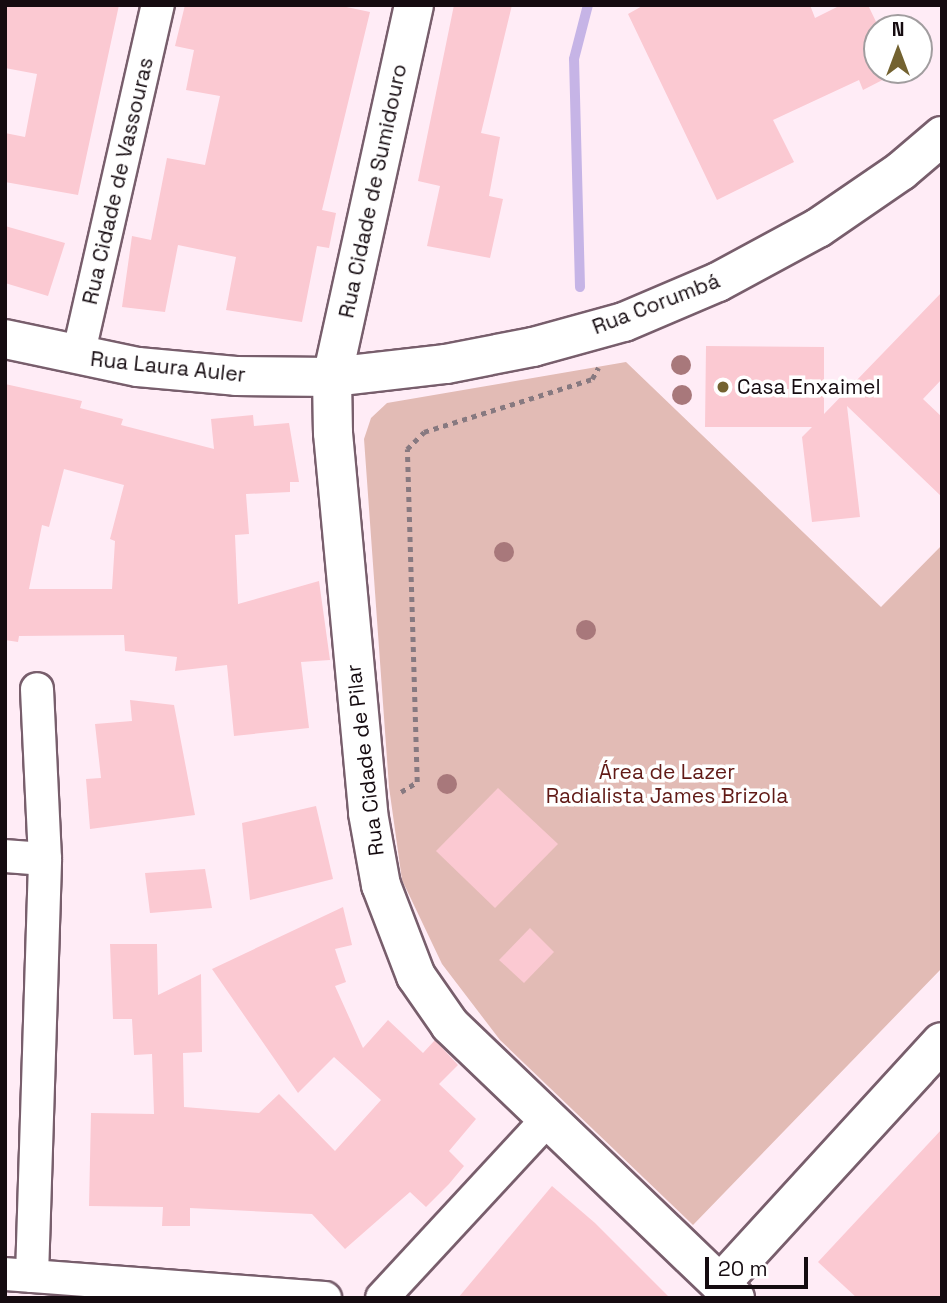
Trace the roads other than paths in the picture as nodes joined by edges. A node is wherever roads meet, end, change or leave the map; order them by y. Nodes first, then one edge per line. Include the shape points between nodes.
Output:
1 (158, 5) edge
2 (414, 5) edge
3 (942, 136) edge
4 (5, 340) edge
5 (78, 356) junction
6 (332, 377) junction
7 (37, 689) dead end
8 (5, 856) edge
9 (44, 859) junction
10 (942, 1042) edge
11 (546, 1122) junction
12 (19, 1275) edge
13 (721, 1293) edge
14 (325, 1298) edge
15 (382, 1298) edge

1 - 5 street, Rua Cidade de Vassouras
2 - 6 street, Rua Cidade de Sumidouro
3 - 6 street, Rua Corumbá via 901,171 818,228 718,282 624,322 446,364
4 - 5 street, Rua Laura Auler
5 - 6 street, Rua Laura Auler via 236,376
6 - 11 street, Rua Cidade de Pilar via 333,433 368,813 381,885 416,976 450,1025
7 - 9 street
8 - 9 street
9 - 12 street
10 - 13 street
11 - 13 street, Rua Cidade de Pilar
11 - 15 street
12 - 14 street

